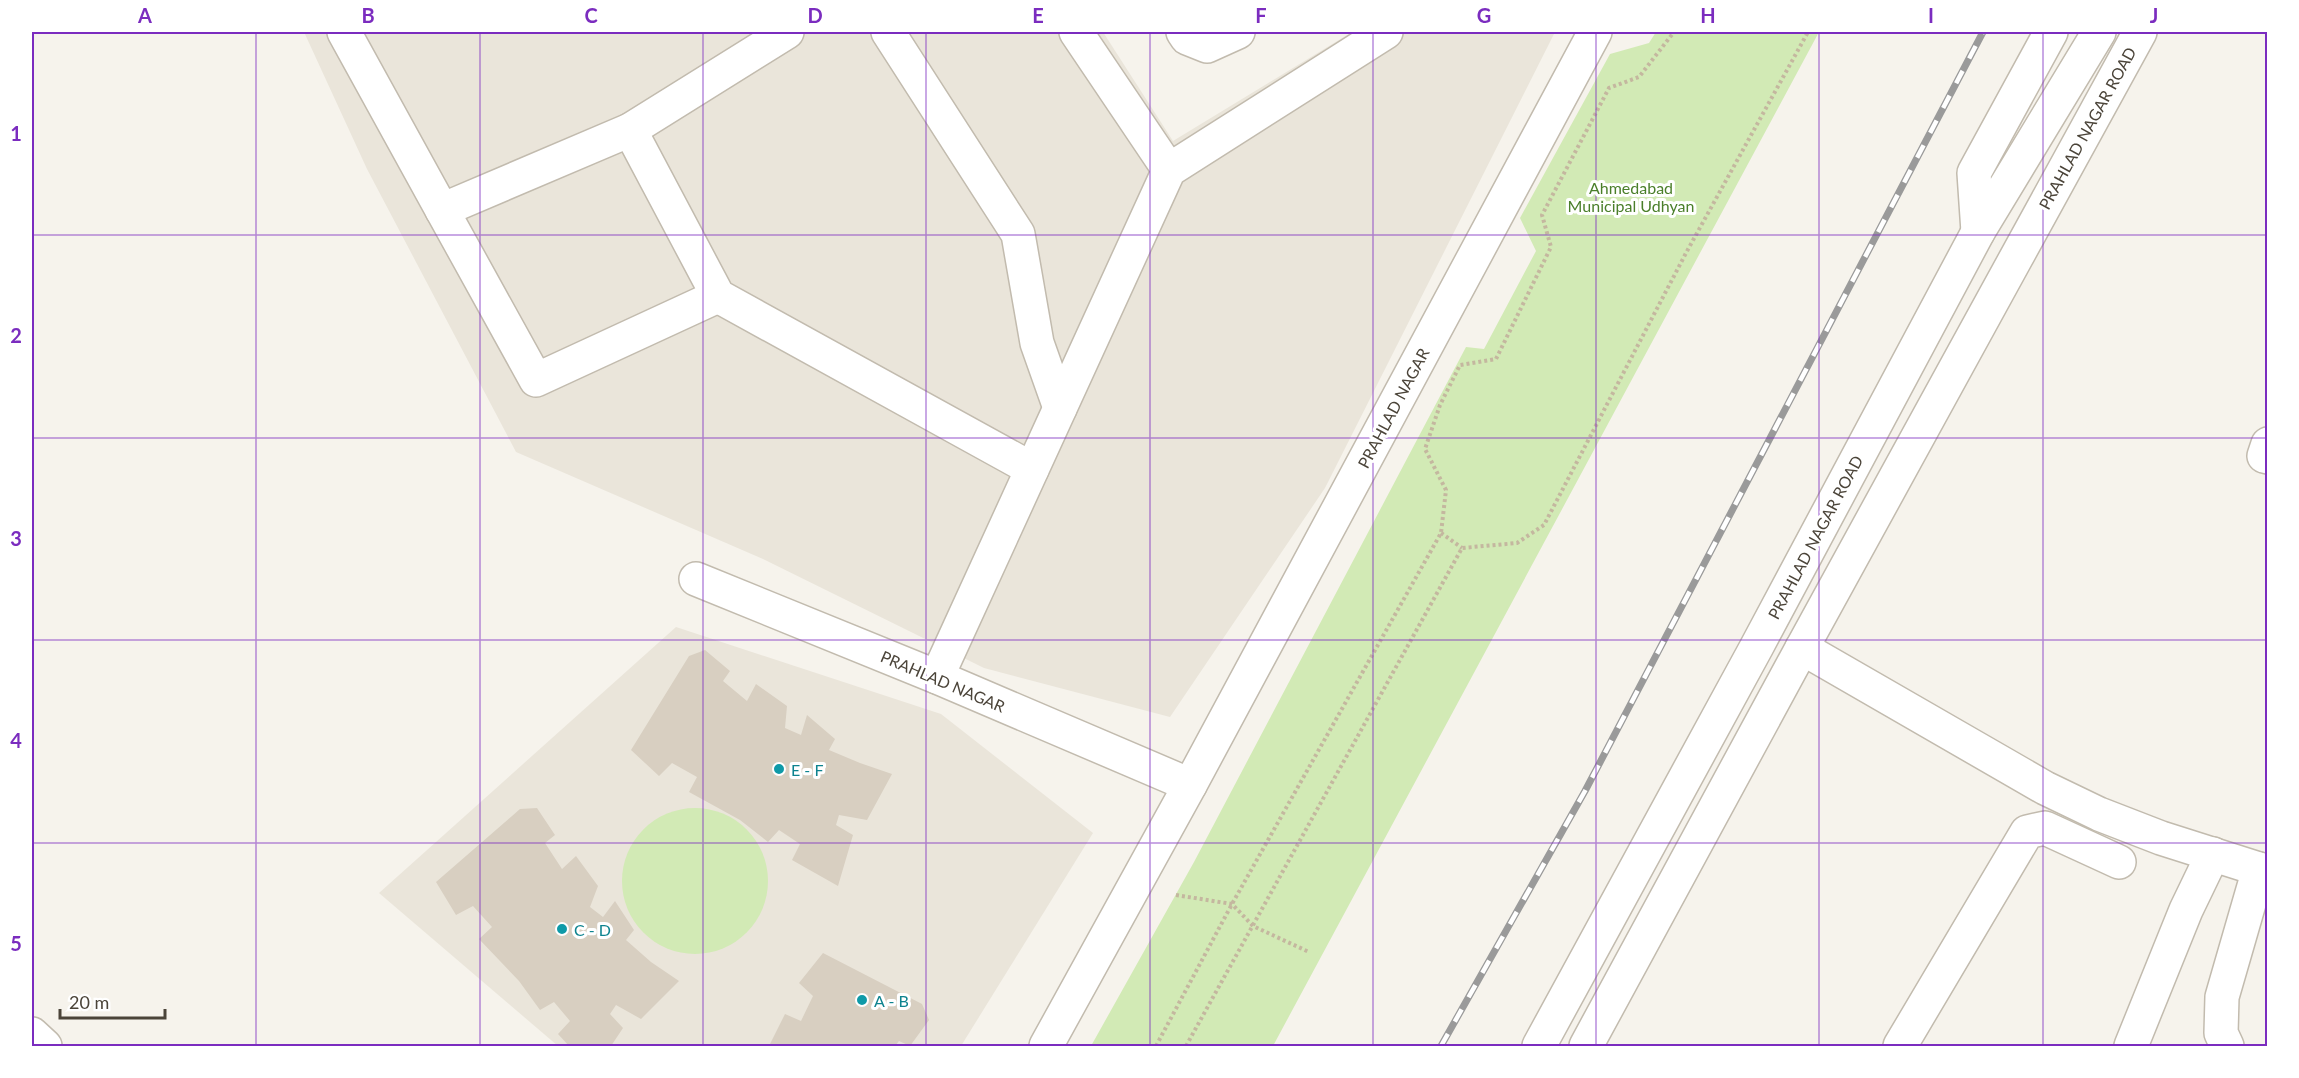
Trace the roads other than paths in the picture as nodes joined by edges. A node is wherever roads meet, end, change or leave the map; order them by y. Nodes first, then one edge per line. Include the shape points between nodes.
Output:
1 (344, 32) edge
2 (787, 32) edge
3 (888, 32) edge
4 (1076, 32) edge
5 (1183, 32) edge
6 (1238, 32) edge
7 (1386, 32) edge
8 (1595, 32) edge
9 (2051, 32) edge
10 (2099, 32) edge
11 (2140, 32) edge
12 (630, 130) junction
13 (1169, 170) junction
14 (442, 210) junction
15 (1978, 232) junction
16 (718, 296) junction
17 (1060, 408) junction
18 (2268, 444) edge
19 (2268, 457) edge
20 (1032, 469) junction
21 (696, 579) dead end
22 (1802, 648) junction
23 (936, 677) junction
24 (1190, 785) junction
25 (2213, 855) junction
26 (2119, 862) dead end
27 (2263, 870) edge
28 (32, 1034) edge
29 (45, 1047) edge
30 (1046, 1047) edge
31 (1539, 1047) edge
32 (1586, 1047) edge
33 (1900, 1047) edge
34 (2131, 1047) edge
35 (2227, 1047) edge

1 - 14 street
2 - 12 street
3 - 17 street via 1018,234 1037,343
4 - 13 street
5 - 6 street via 1187,38 1208,46
7 - 13 street
8 - 24 street, PRAHLAD NAGAR
9 - 15 street via 1974,173
10 - 15 street, PRAHLAD NAGAR ROAD
11 - 22 street, PRAHLAD NAGAR ROAD
12 - 14 street
12 - 16 street
13 - 17 street
14 - 16 street via 536,380
15 - 31 street, PRAHLAD NAGAR ROAD
16 - 20 street
17 - 20 street
18 - 19 street via 2264,456
20 - 23 street
21 - 23 street, PRAHLAD NAGAR
22 - 25 street via 2045,788 2099,814
22 - 32 street, PRAHLAD NAGAR ROAD
23 - 24 street, PRAHLAD NAGAR
24 - 30 street, PRAHLAD NAGAR
25 - 27 street
25 - 34 street via 2186,910
26 - 33 street via 2045,828 2027,832
27 - 35 street via 2222,997 2221,1033
28 - 29 street

